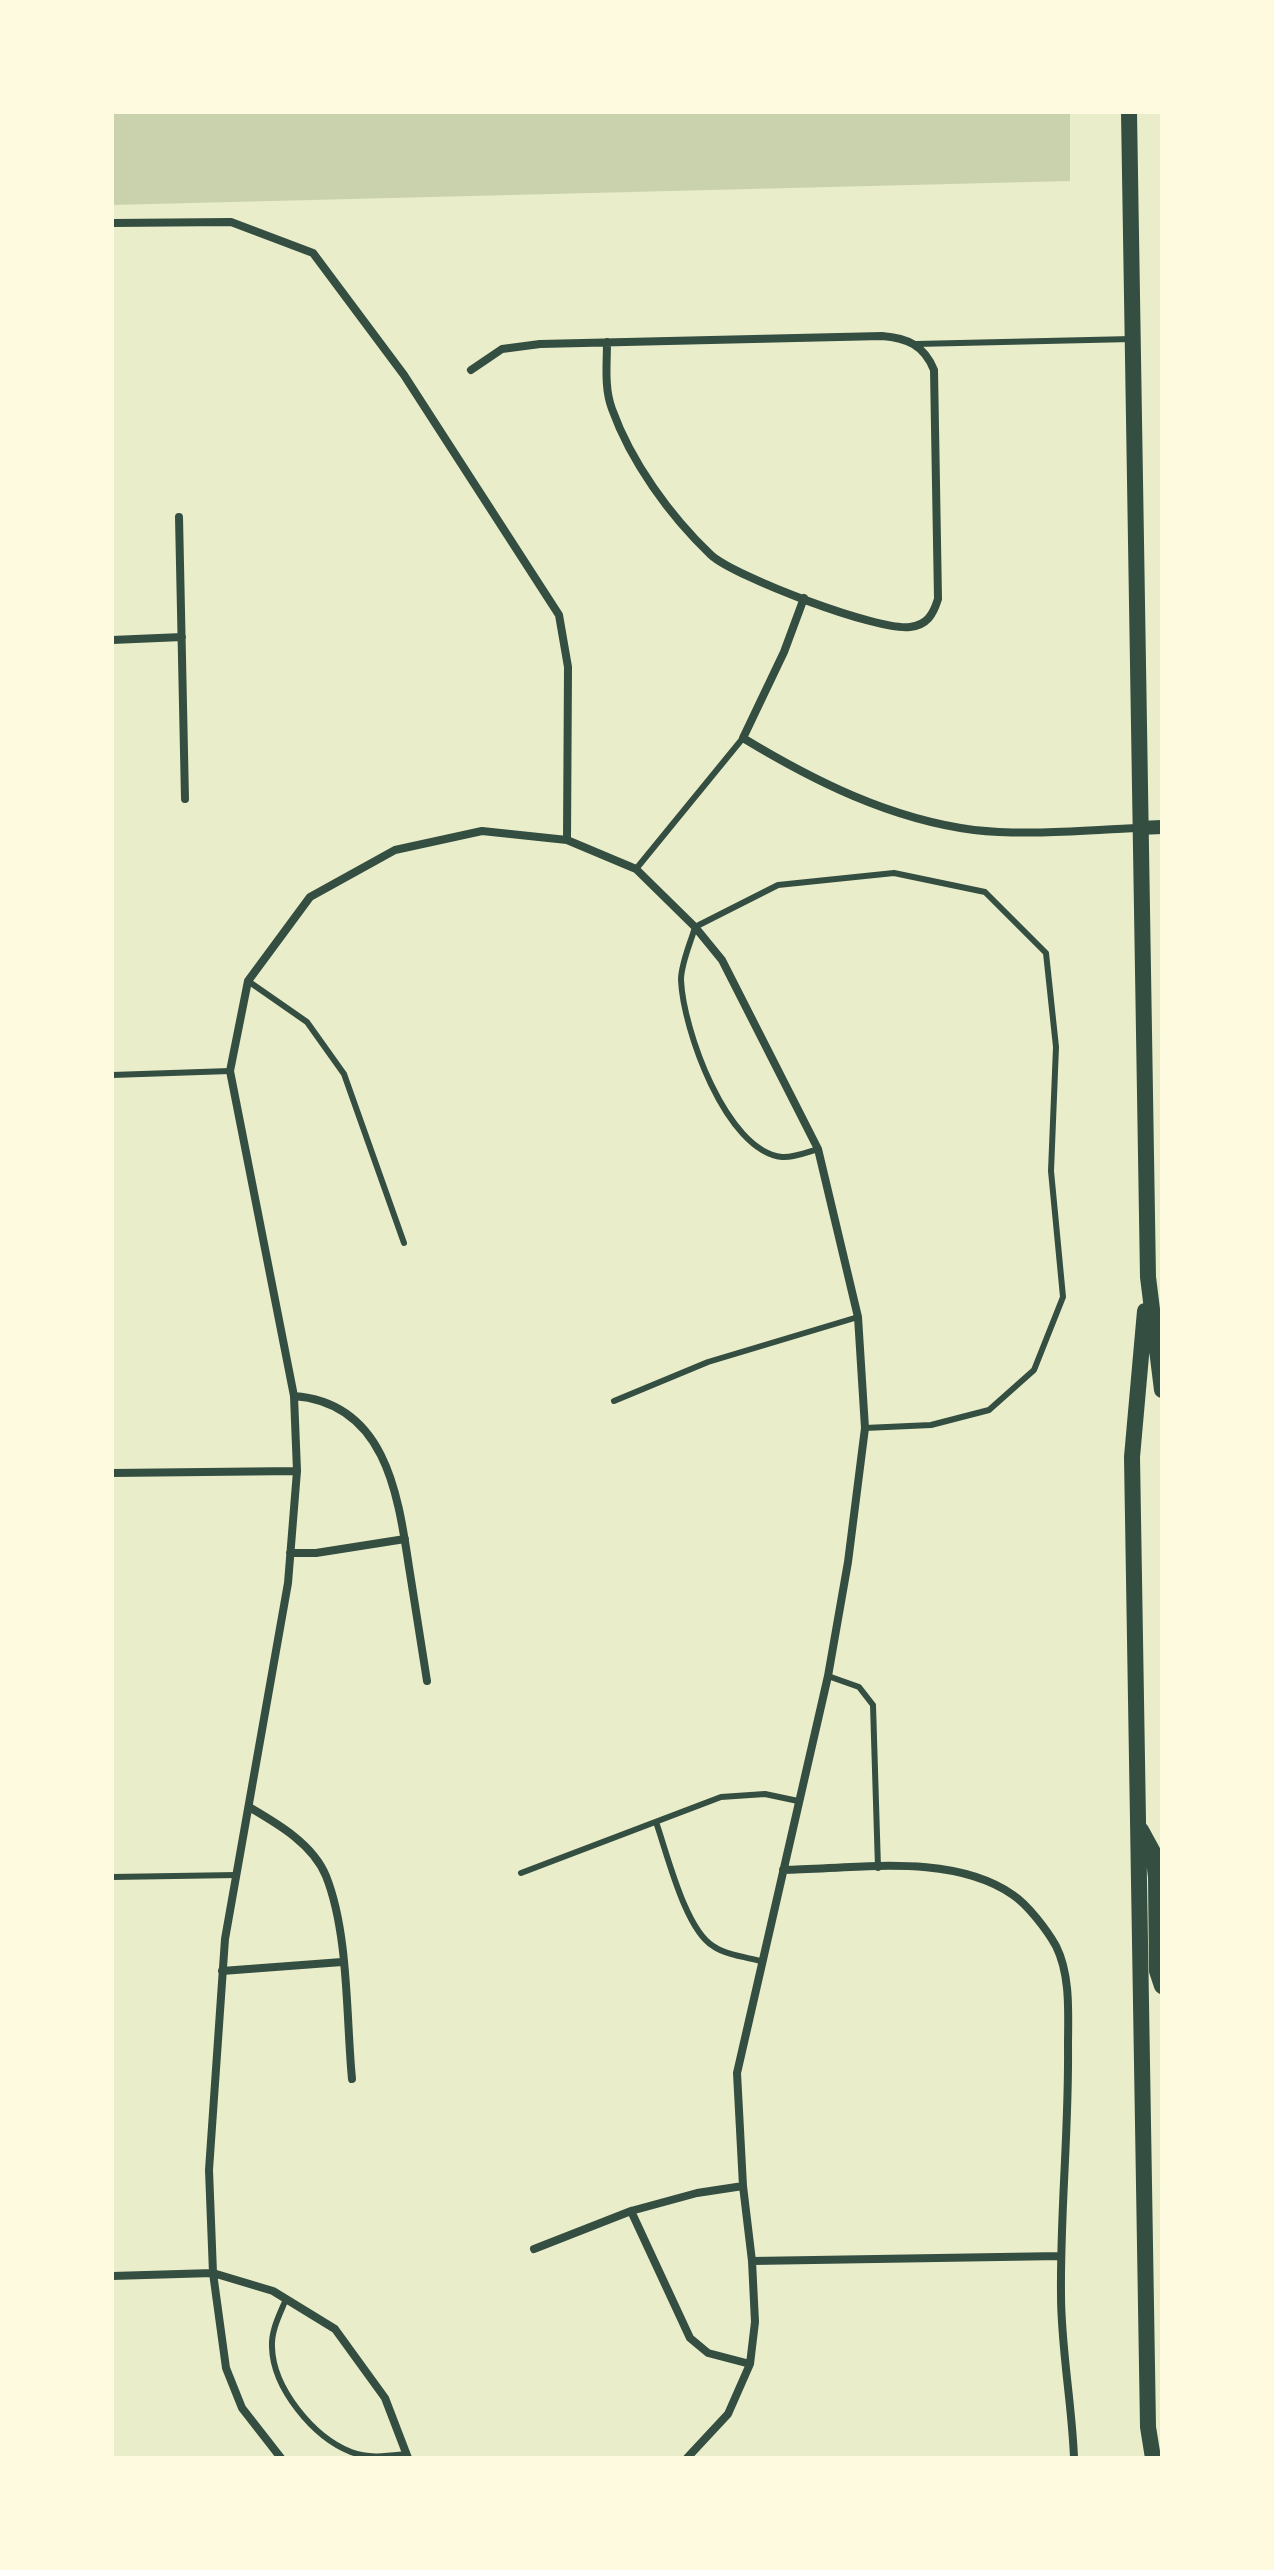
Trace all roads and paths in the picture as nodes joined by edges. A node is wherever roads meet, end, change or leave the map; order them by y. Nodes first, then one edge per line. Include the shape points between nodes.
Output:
1 (1129, 112) edge
2 (112, 223) edge
3 (1132, 339) junction
4 (607, 342) junction
5 (916, 344) junction
6 (471, 370) dead end
7 (179, 517) dead end
8 (804, 598) junction
9 (182, 637) junction
10 (112, 640) edge
11 (743, 738) junction
12 (185, 799) dead end
13 (1162, 827) edge
14 (1139, 828) junction
15 (567, 840) junction
16 (636, 869) junction
17 (695, 927) junction
18 (248, 981) junction
19 (230, 1071) junction
20 (112, 1075) edge
21 (818, 1149) junction
22 (404, 1243) dead end
23 (1148, 1277) junction
24 (858, 1317) junction
25 (1162, 1390) edge
26 (294, 1396) junction
27 (614, 1401) dead end
28 (865, 1428) junction
29 (297, 1471) junction
30 (112, 1473) edge
31 (405, 1539) junction
32 (290, 1553) junction
33 (828, 1676) junction
34 (427, 1681) dead end
35 (798, 1801) junction
36 (249, 1807) junction
37 (656, 1822) junction
38 (1139, 1825) junction
39 (878, 1868) junction
40 (783, 1870) junction
41 (521, 1873) dead end
42 (237, 1875) junction
43 (112, 1877) edge
44 (761, 1961) junction
45 (342, 1962) junction
46 (222, 1971) junction
47 (1162, 1986) edge
48 (352, 2079) dead end
49 (743, 2186) junction
50 (631, 2211) junction
51 (534, 2249) dead end
52 (1061, 2256) junction
53 (752, 2261) junction
54 (213, 2273) junction
55 (112, 2276) edge
56 (286, 2299) junction
57 (750, 2364) junction
58 (407, 2456) edge
59 (281, 2458) edge
60 (687, 2458) edge
61 (1074, 2458) edge
62 (1153, 2458) edge

1 - 3 main road
2 - 15 street via 231,222 313,253 404,375 559,615 568,667
3 - 5 lane
3 - 14 main road
4 - 5 street via 882,336
4 - 6 street via 502,349
4 - 8 street via 612,408 649,480 681,523 713,557 744,577
5 - 8 street via 934,370 934,614 923,624 894,628
7 - 9 street
8 - 11 street
9 - 10 street
9 - 12 street
11 - 14 street via 805,775 890,811 974,830
11 - 16 lane
13 - 14 street
14 - 23 main road
15 - 16 street
15 - 18 street via 482,831 395,850 310,897
16 - 17 street
17 - 21 street via 722,960
17 - 21 lane via 681,978 705,1069 729,1116 750,1144 782,1157
17 - 28 lane via 778,885 894,873 985,892 1046,953 1056,1047 1051,1171 1063,1297 1034,1370 989,1410 931,1425
18 - 19 street
18 - 22 lane via 307,1022 344,1074
19 - 20 lane
19 - 26 street
21 - 24 street
23 - 25 main road
23 - 38 main road via 1132,1457
24 - 27 lane via 708,1362
24 - 28 street
26 - 29 street
26 - 31 street via 329,1405 367,1432 381,1450 396,1485
28 - 33 street
29 - 30 street
29 - 32 street
31 - 32 street
31 - 34 street
32 - 36 street
33 - 35 street
33 - 39 lane via 859,1687 873,1705
35 - 37 lane via 738,1794
35 - 40 street
36 - 42 street
36 - 45 street via 290,1830 325,1875
37 - 41 lane
37 - 44 lane via 703,1938 722,1951
38 - 47 main road via 1153,1852
38 - 62 main road
39 - 40 street
39 - 52 street via 967,1872 1014,1895 1056,1946 1067,1985 1068,2027 1069,2134
40 - 44 street
42 - 43 lane
42 - 46 street
44 - 49 street via 737,2073
45 - 46 street
45 - 48 street
46 - 54 street via 209,2170
49 - 50 street
49 - 53 street
50 - 51 street
50 - 57 street via 690,2338 708,2353
52 - 53 street
52 - 61 street
53 - 57 street via 755,2322
54 - 55 street
54 - 56 street
54 - 59 street via 226,2368 242,2408
56 - 58 street via 335,2329 385,2398
56 - 58 lane via 272,2348 287,2392 309,2422 352,2452
57 - 60 street via 728,2414

